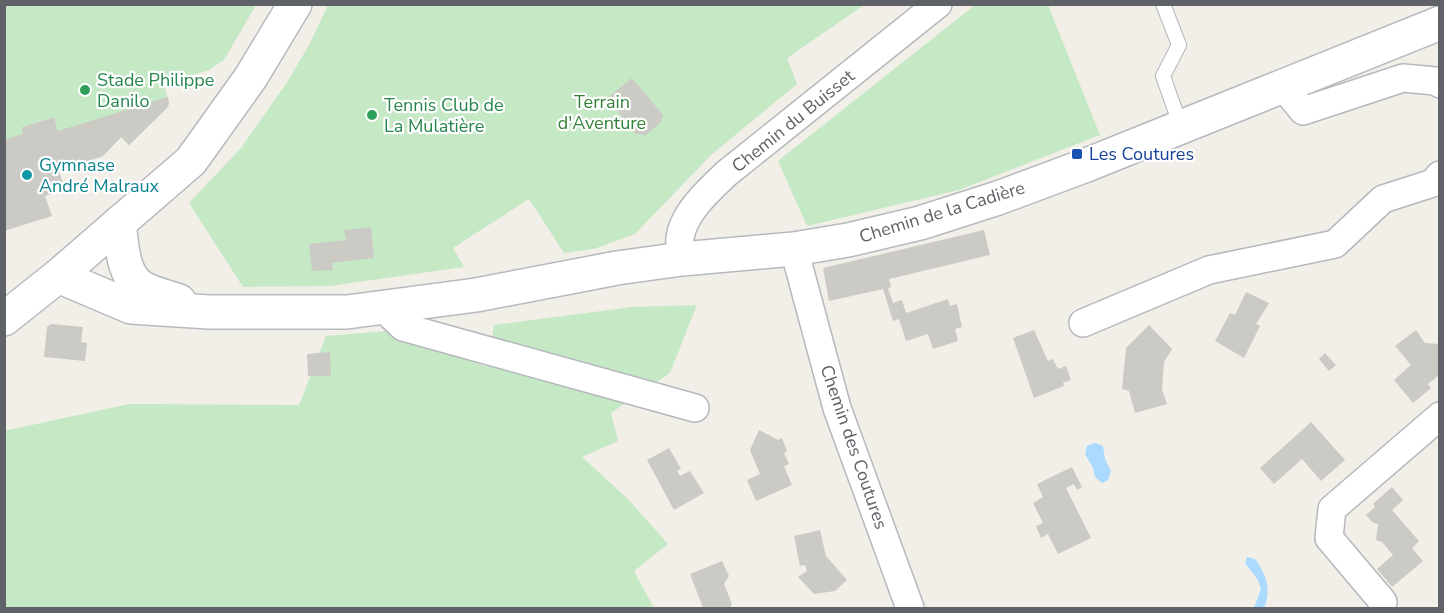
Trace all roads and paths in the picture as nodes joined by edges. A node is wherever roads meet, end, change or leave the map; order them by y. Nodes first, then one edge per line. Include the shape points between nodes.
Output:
1 (295, 4) edge
2 (938, 4) edge
3 (1163, 4) edge
4 (1440, 22) edge
5 (1440, 84) edge
6 (1283, 86) junction
7 (1181, 127) junction
8 (1438, 184) edge
9 (119, 223) junction
10 (794, 249) junction
11 (682, 259) junction
12 (58, 276) junction
13 (383, 308) junction
14 (209, 312) junction
15 (5, 317) edge
16 (1083, 323) dead end
17 (695, 408) dead end
18 (1440, 416) edge
19 (1383, 602) dead end
20 (910, 609) edge

1 - 9 street via 251,77 191,161
2 - 11 street, Chemin du Buisset via 701,197 680,239
3 - 7 lane via 1179,45 1163,76
4 - 6 street, Chemin de la Cadière
5 - 6 street via 1403,78 1303,111
6 - 7 street, Chemin de la Cadière
7 - 10 street, Chemin de la Cadière via 956,212 848,240
8 - 16 street via 1383,199 1335,244 1209,270
9 - 12 street
9 - 14 street, Chemin de la Cadière via 125,261 141,288
10 - 11 street, Chemin de la Cadière
10 - 20 street, Chemin des Coutures via 837,408
11 - 13 street, Chemin de la Cadière
12 - 14 street, Chemin de la Cadière via 131,307
12 - 15 street
13 - 14 street, Chemin de la Cadière via 346,312
13 - 17 street via 403,327
18 - 19 street via 1332,509 1329,538

